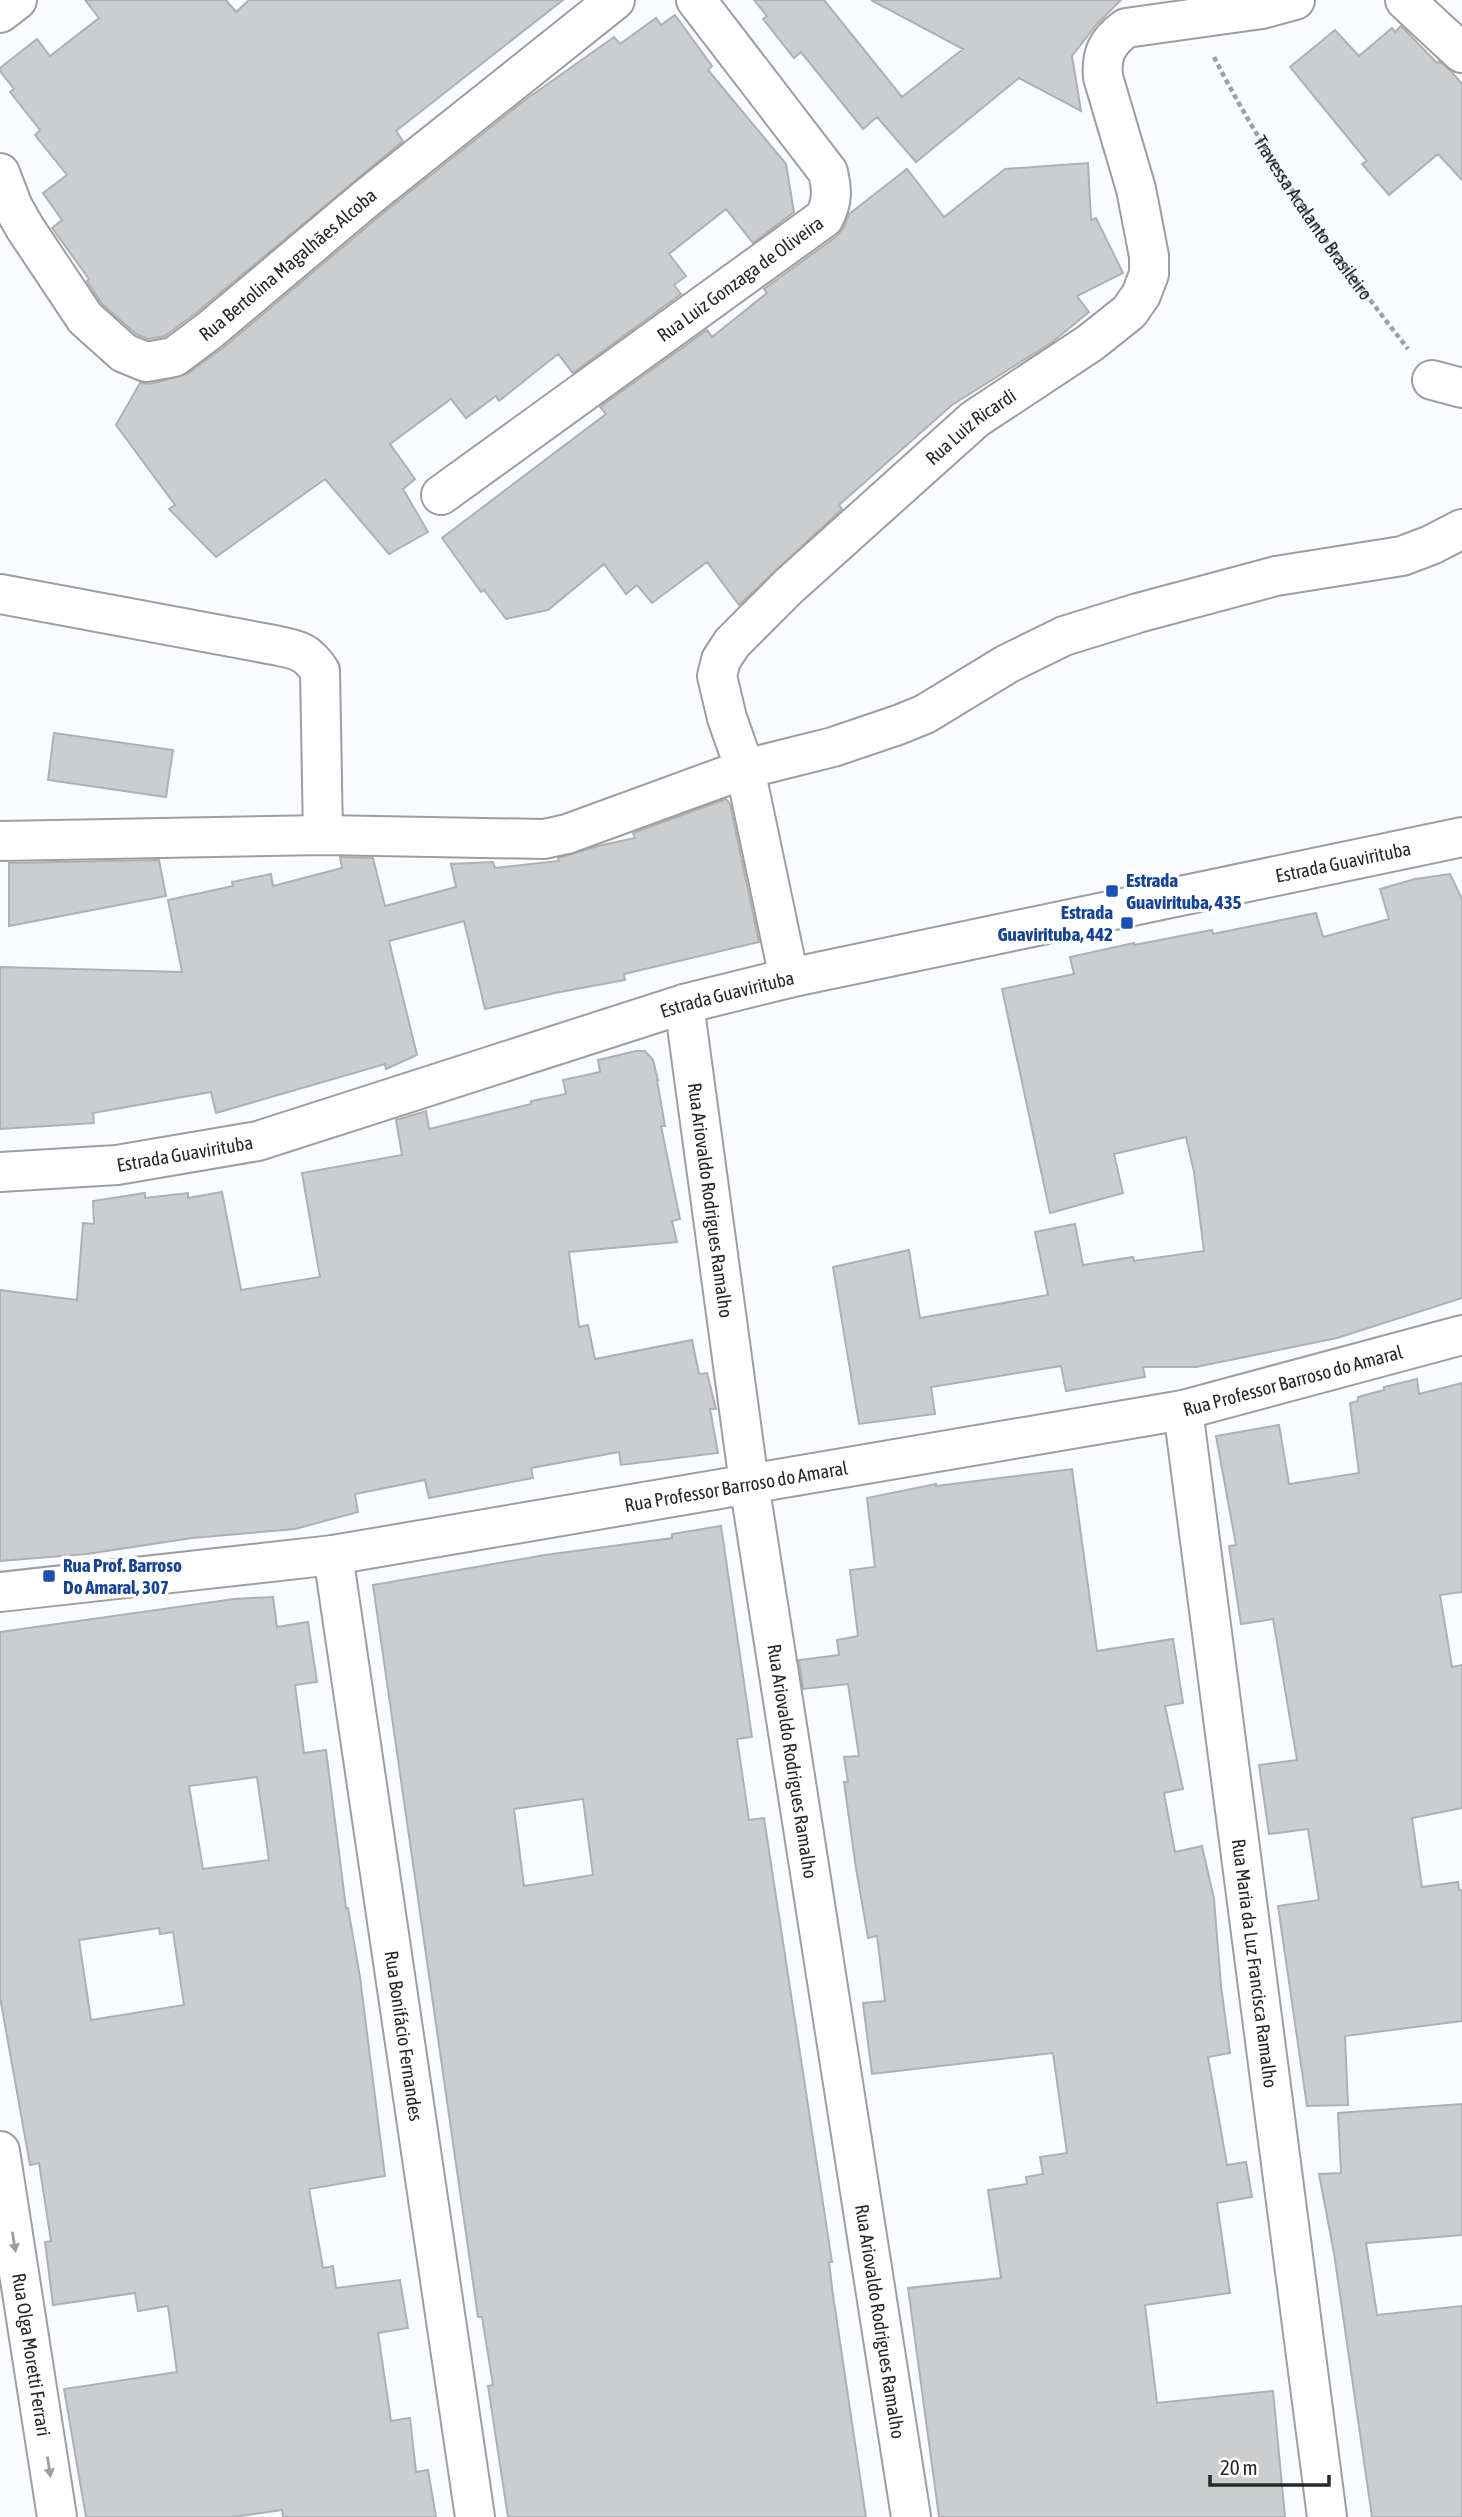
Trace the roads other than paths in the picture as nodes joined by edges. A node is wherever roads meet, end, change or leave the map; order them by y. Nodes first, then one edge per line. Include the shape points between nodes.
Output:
1 (17, 0) edge
2 (615, 0) edge
3 (696, 0) edge
4 (1294, 0) edge
5 (1405, 0) edge
6 (0, 13) edge
7 (1462, 53) edge
8 (0, 173) edge
9 (442, 495) dead end
10 (1462, 529) edge
11 (0, 594) edge
12 (745, 769) junction
13 (323, 835) junction
14 (1462, 837) edge
15 (0, 841) edge
16 (789, 978) junction
17 (684, 1004) junction
18 (0, 1172) edge
19 (1462, 1335) edge
20 (1183, 1410) junction
21 (749, 1483) junction
22 (333, 1555) junction
23 (0, 1592) edge
24 (0, 2151) edge
25 (57, 2517) edge
26 (475, 2517) edge
27 (911, 2517) edge
28 (1327, 2517) edge

1 - 6 street
2 - 8 street, Rua Bertolina Magalhães Alcoba via 174,356 146,362 124,353 85,318 25,228
3 - 9 street, Rua Luiz Gonzaga de Oliveira via 828,172 833,192 824,218
4 - 12 street, Rua Luiz Ricardi via 1262,9 1126,28 1105,47 1102,77 1136,190 1149,256 1149,274 1141,295 1129,312 1090,343 975,419 732,643 717,676
5 - 7 street
10 - 12 street via 1402,556 1276,576 1064,636 925,714 834,747
11 - 13 street via 274,645 311,657 320,671
12 - 13 street via 544,839
12 - 16 street, Rua Luiz Ricardi
13 - 15 street
14 - 16 street, Estrada Guavirituba
16 - 17 street, Estrada Guavirituba
17 - 18 street, Estrada Guavirituba via 258,1141 117,1165
17 - 21 street, Rua Ariovaldo Rodrigues Ramalho
19 - 20 street, Rua Professor Barroso do Amaral
20 - 21 street, Rua Professor Barroso do Amaral
20 - 28 street, Rua Maria da Luz Francisca Ramalho
21 - 22 street, Rua Professor Barroso do Amaral
21 - 27 street, Rua Ariovaldo Rodrigues Ramalho
22 - 23 street, Rua Professor Barroso do Amaral
22 - 26 street, Rua Bonifácio Fernandes
24 -> 25 street, Rua Olga Moretti Ferrari

